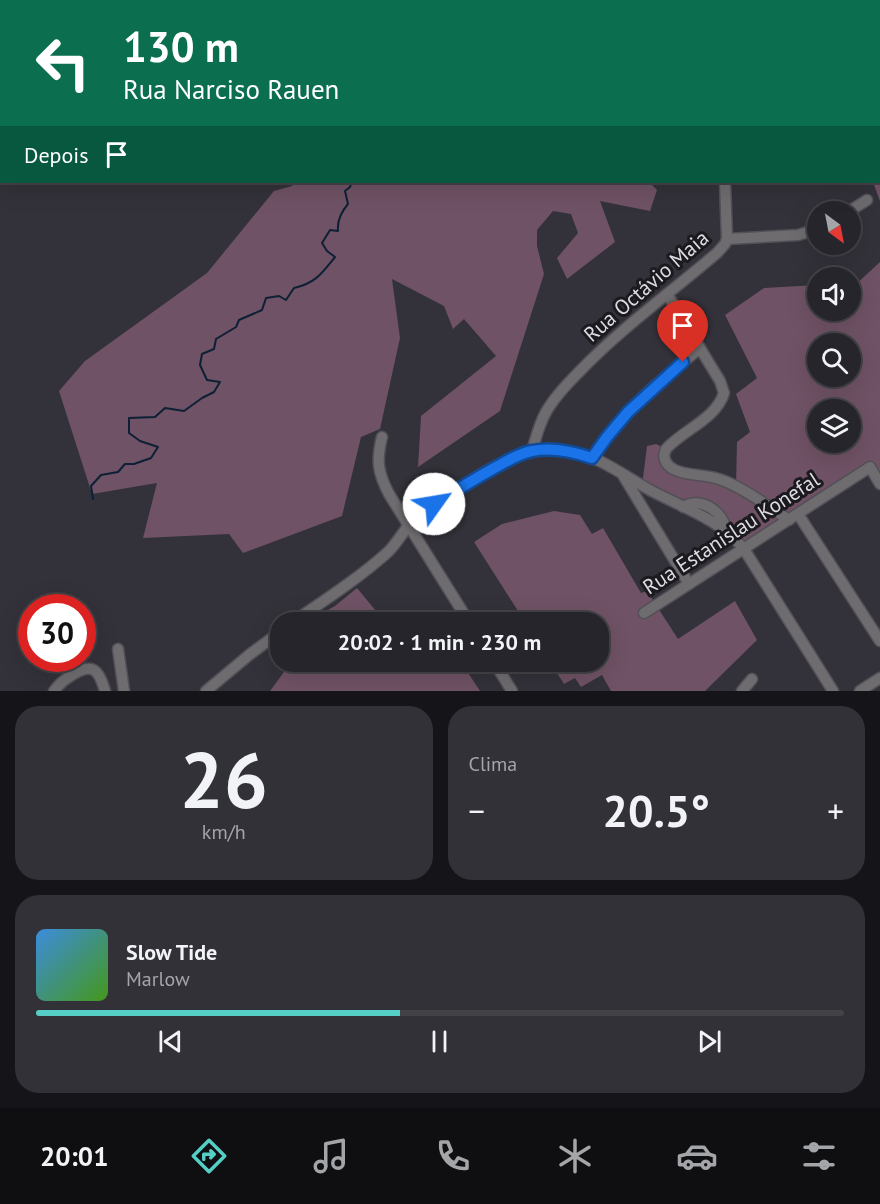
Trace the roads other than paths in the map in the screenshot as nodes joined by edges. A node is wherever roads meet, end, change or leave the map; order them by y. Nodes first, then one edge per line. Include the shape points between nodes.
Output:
1 (725, 183) edge
2 (867, 200) dead end
3 (861, 204) edge
4 (807, 232) edge
5 (727, 239) junction
6 (667, 294) junction
7 (700, 348) junction
8 (382, 437) dead end
9 (531, 451) junction
10 (592, 458) junction
11 (622, 474) junction
12 (880, 483) edge
13 (660, 495) junction
14 (644, 510) junction
15 (794, 517) junction
16 (409, 526) junction
17 (744, 549) junction
18 (689, 584) junction
19 (307, 612) edge
20 (463, 612) edge
21 (644, 613) dead end
22 (270, 639) edge
23 (880, 641) edge
24 (118, 649) dead end
25 (500, 672) edge
26 (880, 678) edge
27 (752, 679) dead end
28 (54, 691) edge
29 (105, 691) edge
30 (124, 691) edge
31 (206, 691) edge
32 (512, 691) edge
33 (742, 691) edge
34 (833, 691) edge
35 (860, 691) edge

1 - 5 street
2 - 3 street
4 - 5 street
5 - 6 street, Rua Octávio Maia via 717,253
6 - 7 street
6 - 9 street, Rua Octávio Maia via 562,390 545,413
7 - 10 street via 628,412
7 - 15 street via 724,393 712,411 666,449 664,459 676,470 725,481
8 - 16 street via 380,475
9 - 10 street via 556,450
9 - 16 street via 449,494 419,514
10 - 11 street
11 - 13 street
11 - 14 street
12 - 15 street, Rua Estanislau Konefal via 870,467
13 - 14 street
13 - 17 street via 714,522
14 - 18 street
15 - 17 street, Rua Estanislau Konefal
15 - 23 street
16 - 19 street via 388,552
16 - 20 street
17 - 18 street, Rua Estanislau Konefal
17 - 34 street
18 - 21 street, Rua Estanislau Konefal
22 - 31 street
24 - 30 street
25 - 32 street
26 - 35 street
27 - 33 street
28 - 29 street via 68,677 88,667 98,674

